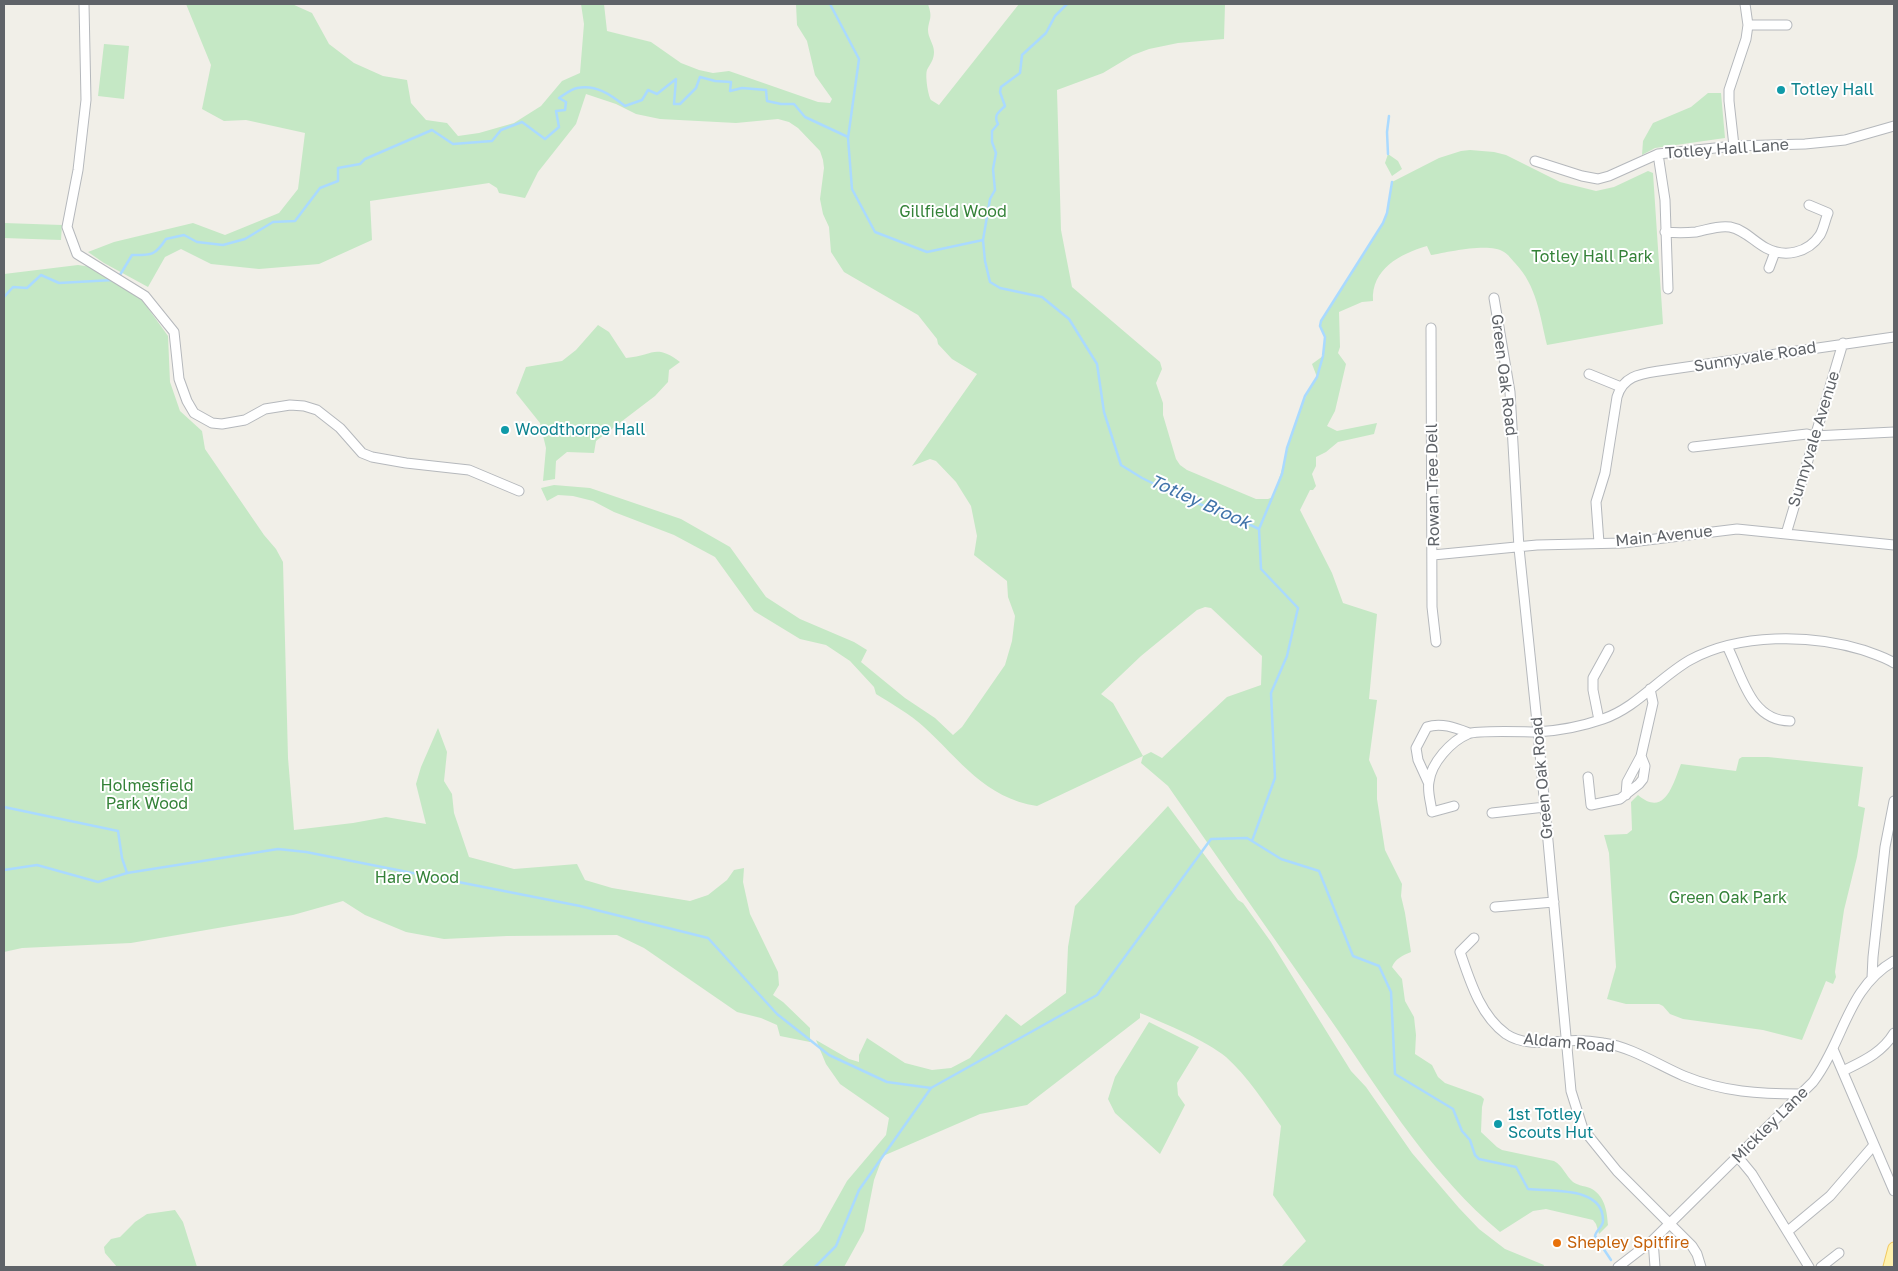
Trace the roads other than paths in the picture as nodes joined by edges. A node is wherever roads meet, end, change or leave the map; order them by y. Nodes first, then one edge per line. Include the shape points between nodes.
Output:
1 (84, 4) edge
2 (1745, 4) edge
3 (1748, 25) junction
4 (1788, 25) dead end
5 (1894, 126) edge
6 (1734, 146) junction
7 (1658, 154) junction
8 (1535, 161) dead end
9 (1809, 205) dead end
10 (1665, 232) junction
11 (1775, 252) junction
12 (1770, 268) dead end
13 (1668, 289) dead end
14 (1494, 298) dead end
15 (1431, 328) dead end
16 (1894, 336) edge
17 (1842, 344) junction
18 (1589, 374) dead end
19 (1621, 387) junction
20 (1894, 432) edge
21 (1814, 436) junction
22 (1693, 447) dead end
23 (519, 491) dead end
24 (1786, 534) junction
25 (1599, 542) junction
26 (1894, 545) edge
27 (1519, 548) junction
28 (1434, 555) junction
29 (1436, 642) dead end
30 (1727, 646) junction
31 (1608, 649) dead end
32 (1894, 663) edge
33 (1650, 689) junction
34 (1600, 720) junction
35 (1790, 721) dead end
36 (1538, 732) junction
37 (1469, 733) junction
38 (1588, 777) dead end
39 (1428, 782) junction
40 (1894, 801) edge
41 (1454, 806) dead end
42 (1545, 807) junction
43 (1492, 813) dead end
44 (1554, 902) junction
45 (1495, 907) dead end
46 (1474, 938) dead end
47 (1894, 961) edge
48 (1872, 978) junction
49 (1894, 1033) edge
50 (1567, 1041) junction
51 (1833, 1050) junction
52 (1843, 1071) junction
53 (1800, 1094) junction
54 (1874, 1145) junction
55 (1738, 1157) junction
56 (1894, 1190) edge
57 (1670, 1223) junction
58 (1788, 1232) junction
59 (1653, 1240) junction
60 (1894, 1248) edge
61 (1839, 1253) dead end
62 (1618, 1267) edge
63 (1655, 1267) edge
64 (1701, 1267) edge
65 (1809, 1267) edge
66 (1822, 1267) edge
67 (1889, 1267) edge

1 - 23 street via 86,100 67,227 77,254 145,296 174,332 179,379 194,413 212,423 222,424 245,420 265,409 304,406 316,410 340,428 362,453 372,457 469,470
2 - 3 street
3 - 4 street
3 - 6 street via 1744,50 1730,90
5 - 6 street, Totley Hall Lane via 1845,140
6 - 7 street, Totley Hall Lane
7 - 8 street, Totley Hall Lane via 1598,179
7 - 10 street via 1665,200
9 - 11 street via 1828,213 1821,233 1806,248 1791,253
10 - 11 street via 1688,233 1728,227 1748,234
10 - 13 street
11 - 12 street
14 - 27 street, Green Oak Road via 1510,392
15 - 28 street, Rowan Tree Dell
16 - 17 street, Sunnyvale Road
17 - 19 street, Sunnyvale Road via 1637,375
17 - 21 street, Sunnyvale Avenue
18 - 19 street
19 - 25 street via 1605,473 1596,502
20 - 21 street
21 - 22 street via 1807,434
21 - 24 street, Sunnyvale Avenue
24 - 25 street, Main Avenue via 1729,530 1623,543
24 - 26 street, Main Avenue
25 - 27 street, Main Avenue
27 - 28 street, Main Avenue
27 - 36 street, Green Oak Road
28 - 29 street, Rowan Tree Dell via 1432,607
30 - 32 street via 1770,639 1827,641 1878,655
30 - 33 street via 1690,660
30 - 35 street via 1746,690 1763,713 1780,721
31 - 34 street via 1593,678
33 - 34 street via 1625,708
33 - 38 street via 1653,703 1641,756 1645,766 1642,778 1620,799 1591,805
34 - 36 street
36 - 37 street
36 - 42 street, Green Oak Road
37 - 39 street via 1442,756
37 - 39 street via 1445,726 1427,727 1416,748
39 - 41 street via 1432,812
40 - 48 street
42 - 43 street
42 - 44 street, Green Oak Road
44 - 45 street
44 - 50 street, Green Oak Road
46 - 50 street, Aldam Road via 1460,952 1471,983 1490,1017 1506,1033 1518,1039 1538,1043
47 - 48 street, Mickley Lane
48 - 51 street, Mickley Lane via 1857,996
49 - 52 street via 1876,1054
50 - 53 street, Aldam Road via 1604,1043 1623,1048 1685,1077 1716,1087 1758,1094
50 - 57 street, Green Oak Road via 1569,1080 1583,1129 1617,1171
51 - 52 street
51 - 53 street, Mickley Lane via 1822,1070
52 - 54 street
53 - 55 street, Mickley Lane
54 - 56 street
54 - 58 street via 1830,1196
55 - 57 street, Mickley Lane
55 - 58 street
57 - 59 street, Mickley Lane
57 - 64 street, Green Oak Road via 1695,1250
58 - 65 street
59 - 62 street, Mickley Lane
59 - 63 street
60 - 67 main road
61 - 66 street

